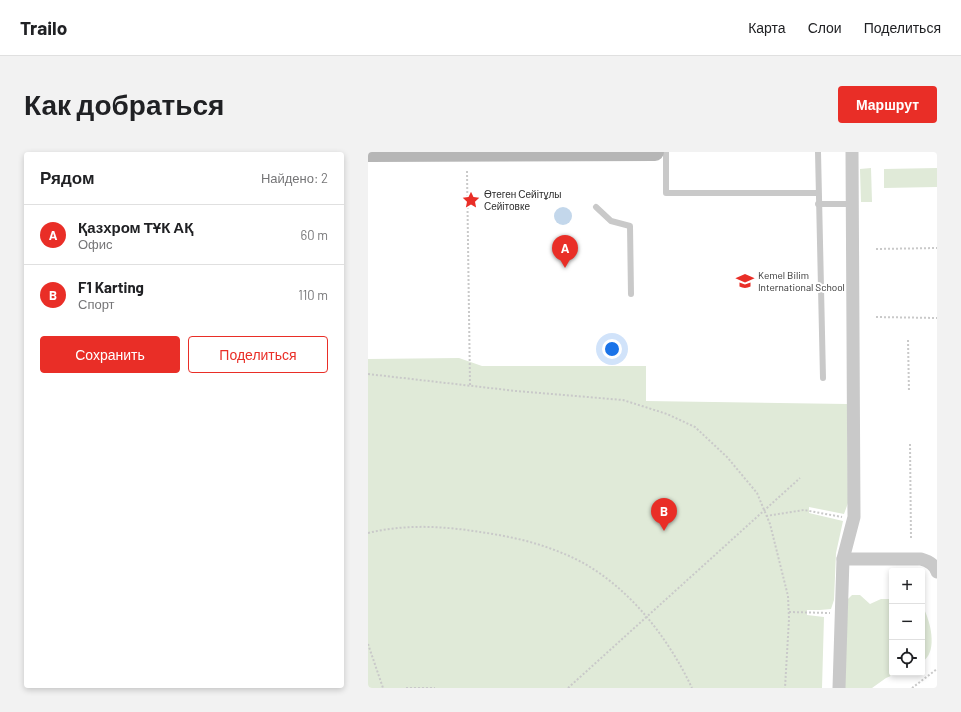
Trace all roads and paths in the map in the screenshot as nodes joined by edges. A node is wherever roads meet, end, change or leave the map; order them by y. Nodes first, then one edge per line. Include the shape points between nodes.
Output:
1 (471, 152) edge
2 (606, 152) edge
3 (655, 152) edge
4 (666, 152) edge
5 (818, 152) edge
6 (852, 152) edge
7 (368, 153) edge
8 (467, 170) dead end
9 (818, 193) junction
10 (818, 204) junction
11 (852, 204) junction
12 (596, 207) dead end
13 (937, 248) edge
14 (876, 249) dead end
15 (632, 294) dead end
16 (876, 317) dead end
17 (937, 318) edge
18 (908, 340) dead end
19 (368, 374) edge
20 (823, 378) dead end
21 (470, 386) junction
22 (909, 392) dead end
23 (910, 444) dead end
24 (800, 478) dead end
25 (764, 511) junction
26 (766, 516) junction
27 (853, 520) junction
28 (368, 533) edge
29 (911, 539) dead end
30 (843, 559) junction
31 (937, 572) edge
32 (789, 612) junction
33 (841, 614) junction
34 (646, 618) junction
35 (368, 644) edge
36 (937, 669) edge
37 (383, 688) edge
38 (406, 688) edge
39 (435, 688) edge
40 (568, 688) edge
41 (692, 688) edge
42 (785, 688) edge
43 (839, 688) edge
44 (912, 688) edge

1 - 2 main road
1 - 7 main road
2 - 3 main road
4 - 9 lane via 666,193
5 - 9 lane
6 - 11 street
8 - 21 path
9 - 10 lane
10 - 11 lane
10 - 20 lane
11 - 27 street
12 - 15 lane via 611,221 630,226
13 - 14 path
16 - 17 path
18 - 22 path
19 - 21 path
21 - 25 path via 623,400 667,414 695,427 728,457 757,493
23 - 29 path
24 - 25 path
25 - 26 path
25 - 34 path
26 - 27 path via 804,510
26 - 32 path via 788,596
27 - 30 street
28 - 34 path via 404,527 451,528 532,542 564,553 597,571 622,591
30 - 31 street via 921,558 936,568
30 - 33 street
32 - 33 path
32 - 42 path
33 - 43 street
34 - 40 path
34 - 41 path via 683,668
35 - 37 path
36 - 44 path
38 - 39 path

